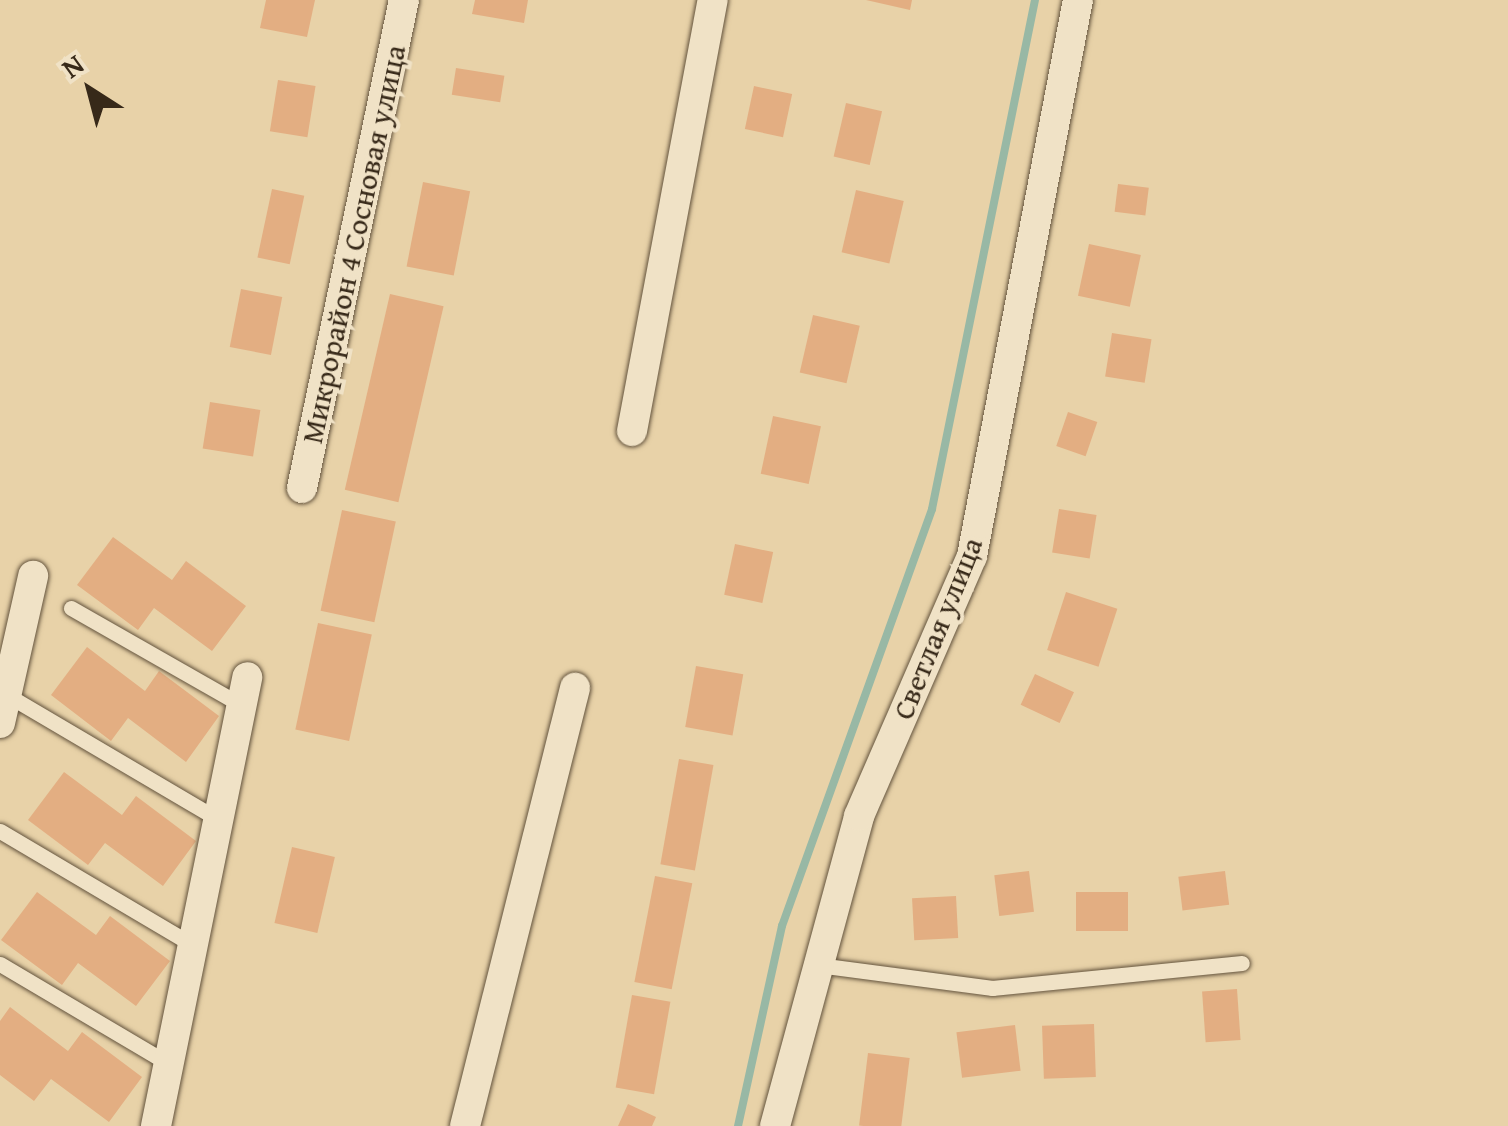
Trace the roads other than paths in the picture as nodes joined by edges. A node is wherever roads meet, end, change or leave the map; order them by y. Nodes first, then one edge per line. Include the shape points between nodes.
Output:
1 (404, 0) edge
2 (714, 0) edge
3 (1078, 0) edge
4 (632, 431) dead end
5 (302, 488) dead end
6 (33, 576) dead end
7 (70, 608) dead end
8 (574, 688) dead end
9 (244, 691) joint
10 (2, 702) edge
11 (218, 819) junction
12 (0, 831) edge
13 (193, 945) junction
14 (1242, 963) dead end
15 (0, 964) edge
16 (818, 965) junction
17 (169, 1064) junction
18 (156, 1126) edge
19 (464, 1126) edge
20 (775, 1126) edge

1 - 5 street, Микрорайон 4 Сосновая улица
2 - 4 street
3 - 16 street, Светлая улица via 972,556 859,816
6 - 10 street
7 - 9 lane
8 - 19 street
9 - 11 street
10 - 11 lane
11 - 13 street
12 - 13 lane
13 - 17 street
14 - 16 lane via 992,988
15 - 17 lane
16 - 20 street, Светлая улица
17 - 18 street

